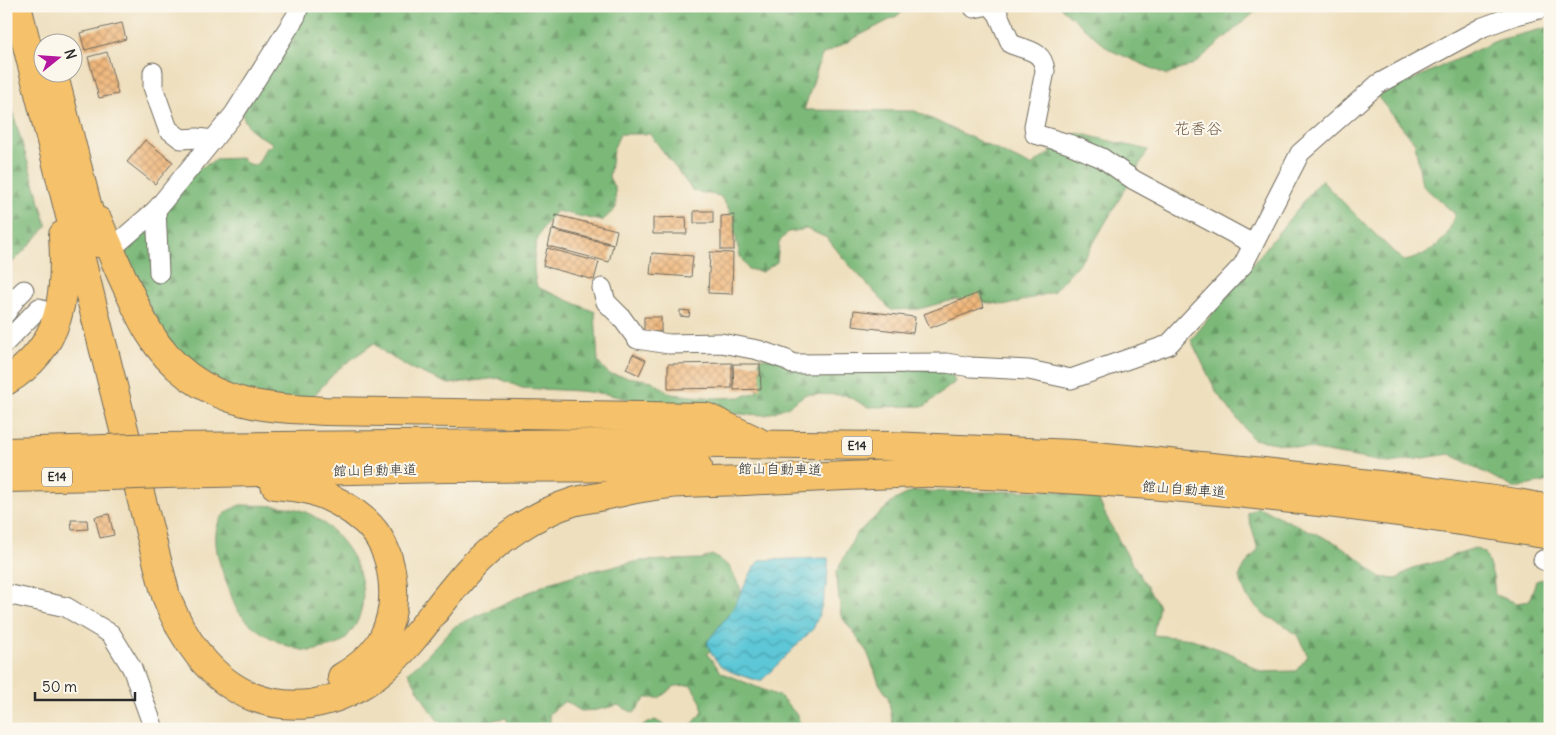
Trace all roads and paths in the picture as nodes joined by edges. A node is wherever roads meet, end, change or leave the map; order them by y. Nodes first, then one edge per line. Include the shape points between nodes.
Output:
1 (17, 6) edge
2 (36, 6) edge
3 (299, 6) edge
4 (1550, 6) edge
5 (983, 7) edge
6 (42, 32) edge
7 (154, 72) dead end
8 (55, 82) edge
9 (213, 140) junction
10 (73, 187) junction
11 (156, 210) junction
12 (119, 242) dead end
13 (1253, 244) junction
14 (159, 273) dead end
15 (602, 288) dead end
16 (24, 290) dead end
17 (39, 308) dead end
18 (6, 313) edge
19 (6, 342) edge
20 (6, 381) edge
21 (764, 444) junction
22 (6, 452) edge
23 (233, 473) junction
24 (923, 473) junction
25 (6, 478) edge
26 (1550, 509) edge
27 (1547, 552) edge
28 (6, 594) edge
29 (154, 729) edge

1 - 10 highway
2 - 6 highway
3 - 9 street via 296,16 234,114
4 - 13 street via 1483,27 1378,84 1300,153
5 - 13 street via 998,14 1011,44 1041,56 1044,63 1034,134 1102,158 1134,180
7 - 9 street via 154,87 168,129 181,139
8 - 10 highway
9 - 11 street via 201,168
10 - 20 highway via 62,221 65,264 59,313 44,345 32,361
10 - 21 highway via 149,332 174,365 206,388 230,398 268,407 324,410 706,417
10 - 23 highway via 171,555 196,623 220,655 257,682 295,690 336,681 370,656 383,638 390,620 392,576 379,538 367,522 312,490 271,484
10 - 24 highway via 174,617 197,653 224,681 262,701 286,705 322,702 365,683 393,661 470,569 493,548 534,520 573,502 669,484
11 - 12 street
11 - 14 street
13 - 15 street via 1243,265 1168,346 1071,379 1029,370 946,364 792,364 758,350 721,343 670,344 637,339 606,302
16 - 18 street
17 - 19 street
21 - 22 highway, 館山自動車道 / E14, bridge via 161,447
21 - 26 highway, 館山自動車道 / E14 via 1074,454 1379,484
23 - 24 highway, 館山自動車道 / E14 via 665,466
23 - 25 highway, 館山自動車道 / E14, bridge
24 - 27 highway, 館山自動車道 / E14 via 1024,477 1262,495 1388,510
28 - 29 street via 66,606 111,634 132,668

